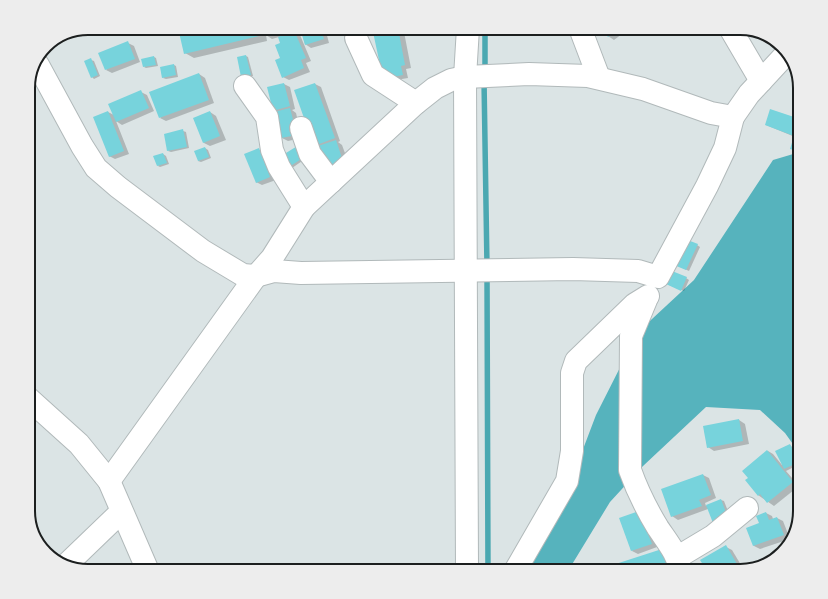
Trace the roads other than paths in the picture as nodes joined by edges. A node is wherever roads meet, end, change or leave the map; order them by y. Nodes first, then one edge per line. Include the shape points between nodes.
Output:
1 (470, 35) edge
2 (583, 35) edge
3 (734, 35) edge
4 (356, 38) dead end
5 (783, 57) edge
6 (39, 67) edge
7 (480, 76) junction
8 (599, 78) junction
9 (761, 81) junction
10 (246, 86) dead end
11 (416, 103) junction
12 (733, 117) junction
13 (301, 128) dead end
14 (331, 182) junction
15 (304, 207) junction
16 (479, 271) junction
17 (256, 276) junction
18 (658, 277) junction
19 (648, 296) junction
20 (35, 404) edge
21 (109, 481) junction
22 (747, 508) dead end
23 (121, 512) junction
24 (70, 561) edge
25 (145, 564) edge
26 (467, 564) edge
27 (519, 564) edge
28 (679, 564) edge

1 - 7 street
2 - 8 street
3 - 9 street
4 - 11 street via 373,75
5 - 9 street
6 - 17 street via 96,168 203,251 244,275
7 - 8 street via 537,74
7 - 11 street via 451,80 435,88
7 - 16 street
8 - 12 street via 642,89 711,113
9 - 12 street
10 - 15 street via 267,118 272,150 279,167
11 - 14 street
12 - 18 street via 725,148
13 - 14 street via 310,154
14 - 15 street
15 - 17 street via 272,258
16 - 17 street via 274,271
16 - 18 street via 638,271
16 - 26 street
17 - 21 street
18 - 19 street
19 - 27 street via 635,304 576,360 572,373 572,451 567,481
19 - 28 street via 631,336 630,470 648,509
20 - 21 street via 80,444
21 - 23 street
22 - 28 street
23 - 24 street
23 - 25 street

